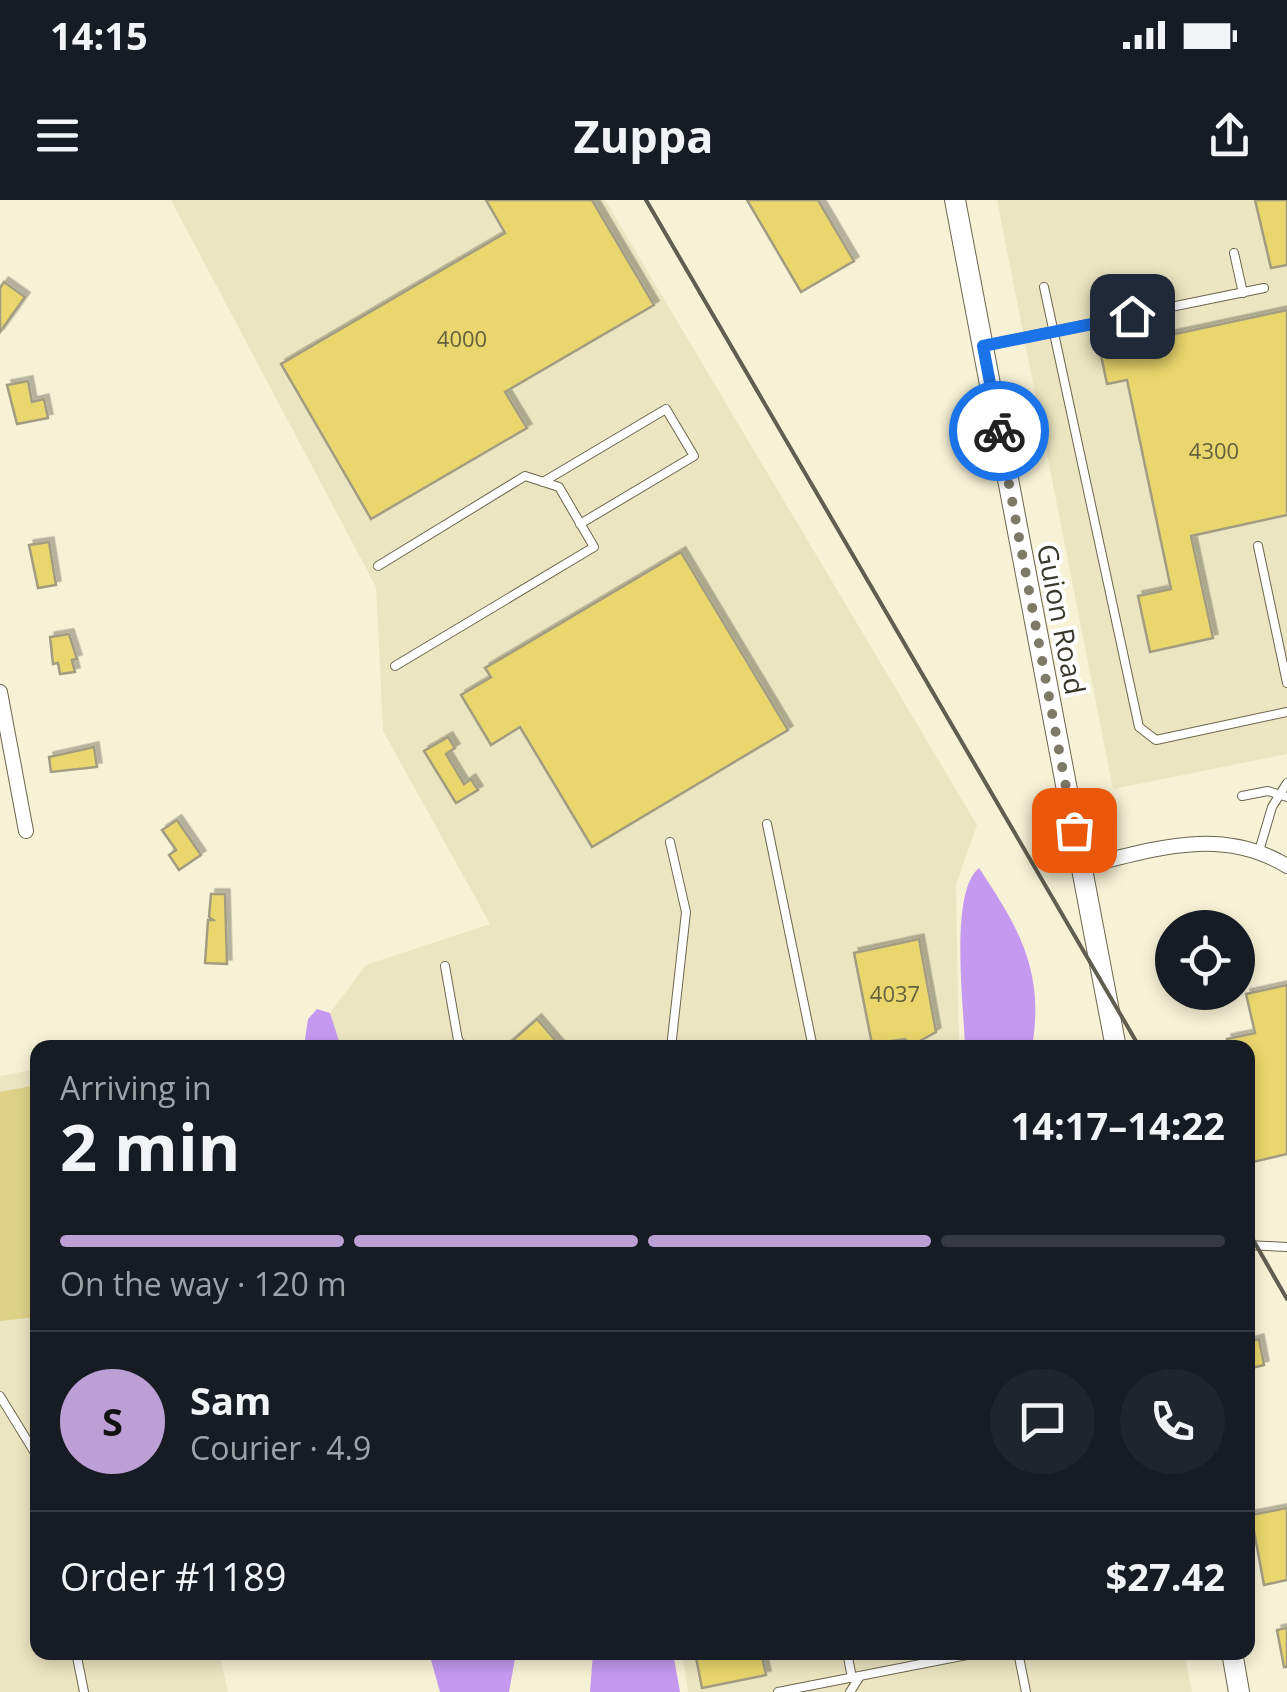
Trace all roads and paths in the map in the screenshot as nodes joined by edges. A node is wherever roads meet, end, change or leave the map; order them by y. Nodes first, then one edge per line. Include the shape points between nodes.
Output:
1 (955, 200) edge
2 (1234, 253) dead end
3 (1044, 287) dead end
4 (1264, 288) dead end
5 (1243, 293) junction
6 (1054, 331) junction
7 (983, 346) junction
8 (543, 482) junction
9 (580, 524) junction
10 (1258, 546) dead end
11 (378, 566) dead end
12 (395, 666) dead end
13 (1287, 682) edge
14 (0, 692) edge
15 (1287, 712) edge
16 (1287, 783) edge
17 (1284, 795) edge
18 (1242, 796) dead end
19 (767, 824) dead end
20 (26, 832) dead end
21 (670, 842) dead end
22 (1259, 851) junction
23 (1287, 866) edge
24 (1080, 867) junction
25 (444, 966) dead end
26 (672, 1030) junction
27 (458, 1040) edge
28 (671, 1040) edge
29 (676, 1040) edge
30 (811, 1040) edge
31 (1114, 1040) edge
32 (1255, 1245) edge
33 (1287, 1247) edge
34 (0, 1396) edge
35 (30, 1445) edge
36 (78, 1660) edge
37 (851, 1660) edge
38 (941, 1660) edge
39 (1020, 1660) edge
40 (1233, 1660) edge
41 (856, 1677) junction
42 (84, 1692) edge
43 (778, 1692) edge
44 (850, 1692) edge
45 (1026, 1692) edge
46 (1239, 1692) edge

1 - 7 street, Guion Road
2 - 5 lane
3 - 6 lane
4 - 5 lane
5 - 6 lane
6 - 7 lane
6 - 15 lane via 1139,728 1156,740
7 - 24 street, Guion Road
8 - 9 lane via 560,487
8 - 9 lane via 666,410 694,456
8 - 11 lane via 525,476
9 - 12 lane via 594,547
10 - 13 lane
14 - 20 street
16 - 17 lane
17 - 18 lane
17 - 22 lane
19 - 30 lane
21 - 26 lane via 686,912
22 - 23 street
22 - 24 street via 1189,842
24 - 31 street, Guion Road
25 - 27 lane
26 - 28 lane
26 - 29 lane
32 - 33 lane
34 - 35 lane
36 - 42 lane
37 - 41 lane
38 - 41 lane
39 - 45 lane
40 - 46 street
41 - 43 lane
41 - 44 lane

